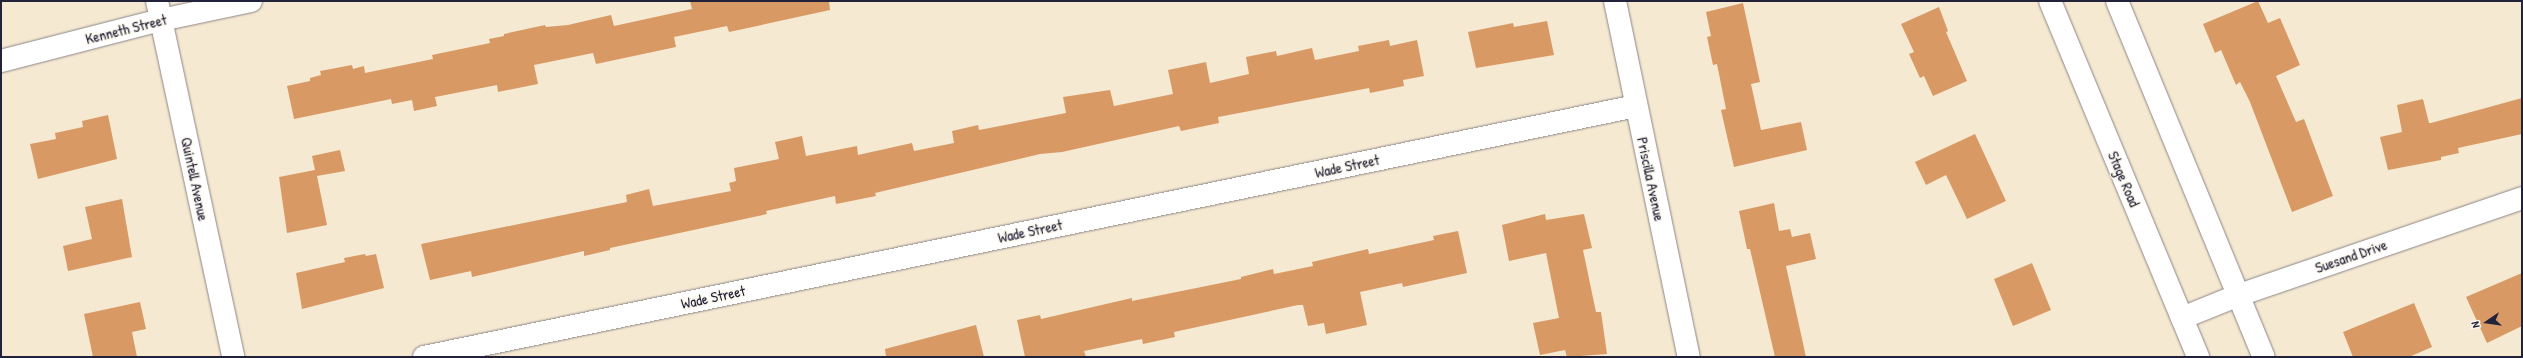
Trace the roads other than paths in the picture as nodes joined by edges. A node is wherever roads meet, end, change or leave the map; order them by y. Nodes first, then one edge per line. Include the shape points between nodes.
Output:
1 (251, 1) edge
2 (1615, 1) edge
3 (2050, 1) edge
4 (2117, 1) edge
5 (159, 10) edge
6 (1, 61) edge
7 (1636, 106) junction
8 (2522, 198) edge
9 (2239, 294) junction
10 (2182, 318) junction
11 (232, 357) edge
12 (424, 357) edge
13 (1689, 357) edge
14 (2198, 357) edge
15 (2264, 357) edge

1 - 5 street, Kenneth Street
2 - 7 street, Priscilla Avenue
3 - 10 street, Stage Road
4 - 9 street
5 - 6 street, Kenneth Street
5 - 11 street, Quintell Avenue
7 - 12 street, Wade Street
7 - 13 street, Priscilla Avenue
8 - 9 street, Suesand Drive
9 - 10 street, Suesand Drive
9 - 15 street
10 - 14 street, Stage Road

